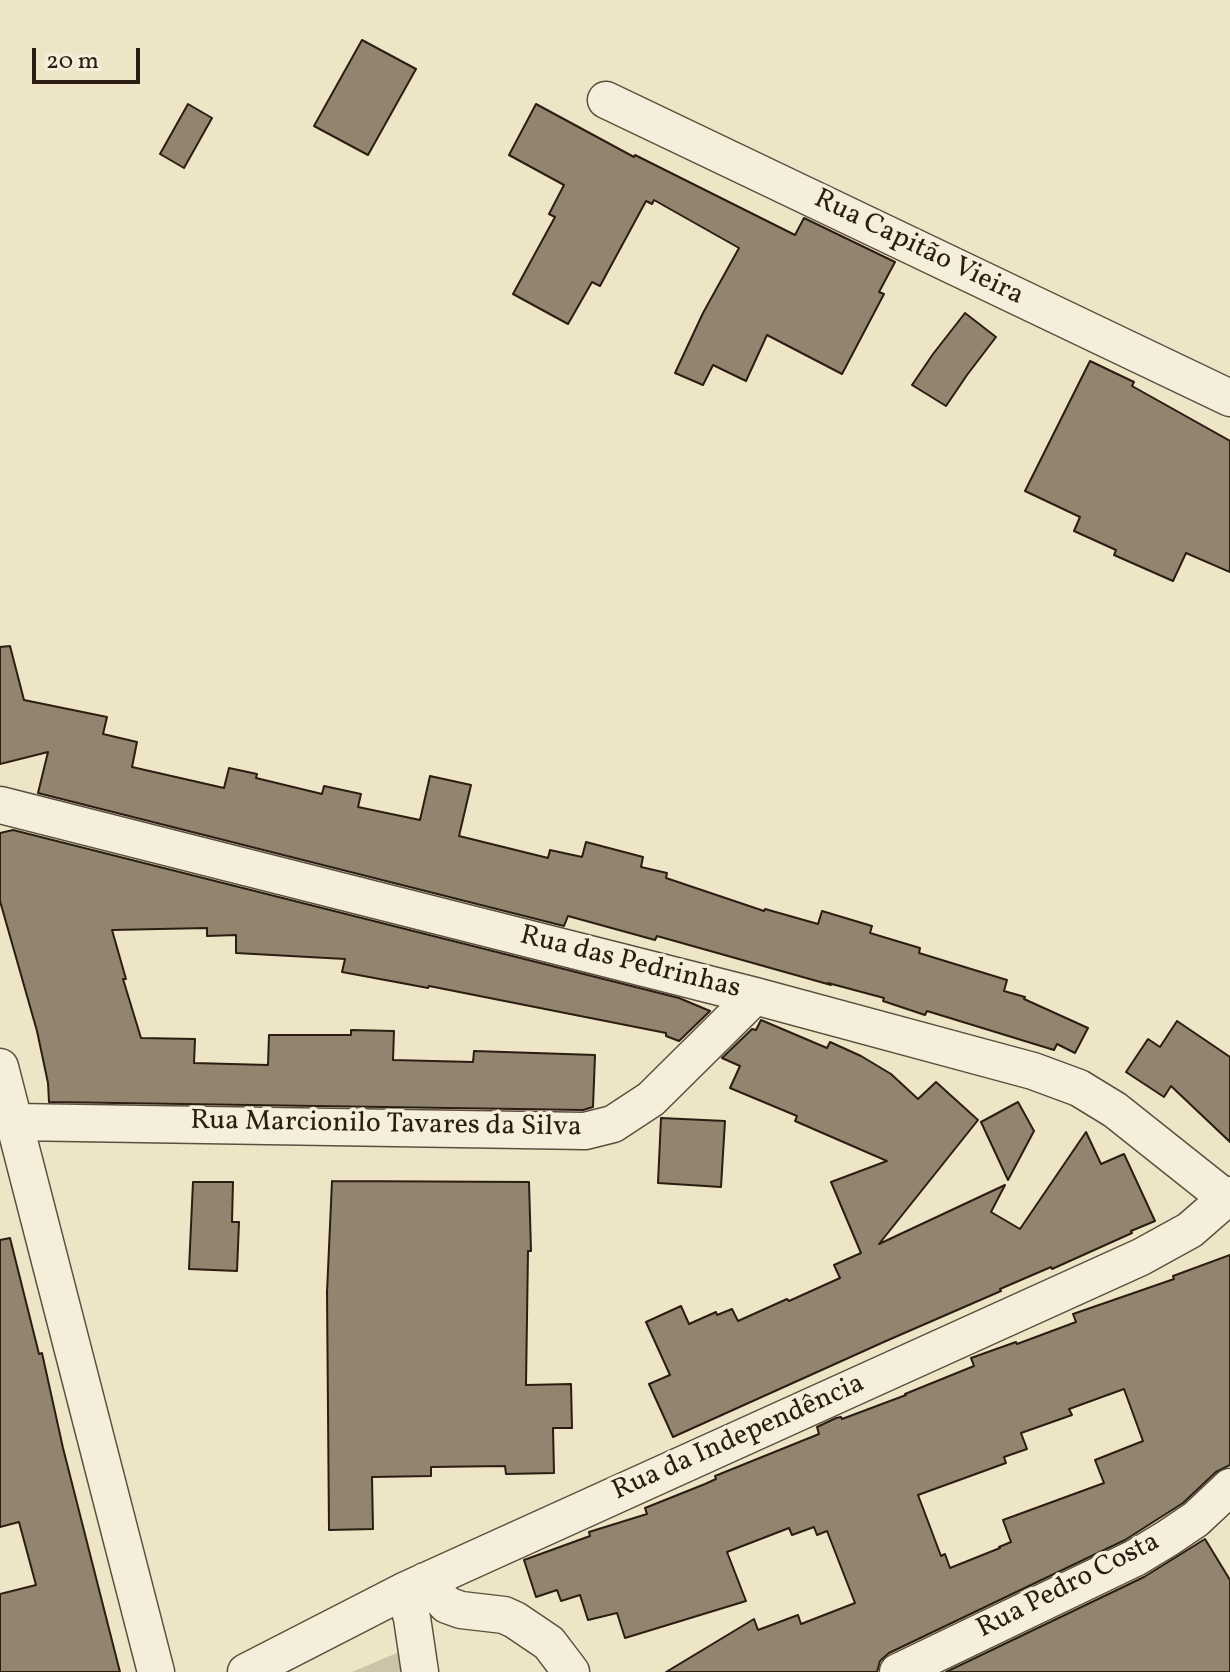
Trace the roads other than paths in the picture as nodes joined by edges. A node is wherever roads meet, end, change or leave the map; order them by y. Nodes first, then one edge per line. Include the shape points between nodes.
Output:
1 (606, 100) dead end
2 (1230, 398) edge
3 (0, 805) edge
4 (755, 996) junction
5 (0, 1067) edge
6 (15, 1122) junction
7 (1228, 1197) edge
8 (1230, 1487) edge
9 (414, 1586) junction
10 (156, 1672) edge
11 (246, 1672) edge
12 (420, 1672) edge
13 (571, 1672) edge
14 (898, 1672) edge

1 - 2 street, Rua Capitão Vieira
3 - 4 street, Rua das Pedrinhas
4 - 6 street, Rua Marcionilo Tavares da Silva via 651,1099 613,1124 585,1131
4 - 7 street, Rua das Pedrinhas via 1079,1088
5 - 6 street
6 - 10 street
7 - 9 street, Rua da Independência via 1190,1230 1141,1257
8 - 14 street, Rua Pedro Costa via 1196,1519 1135,1558
9 - 11 street, Rua da Independência
9 - 12 street via 412,1618
9 - 13 street via 461,1610 515,1620 549,1643

